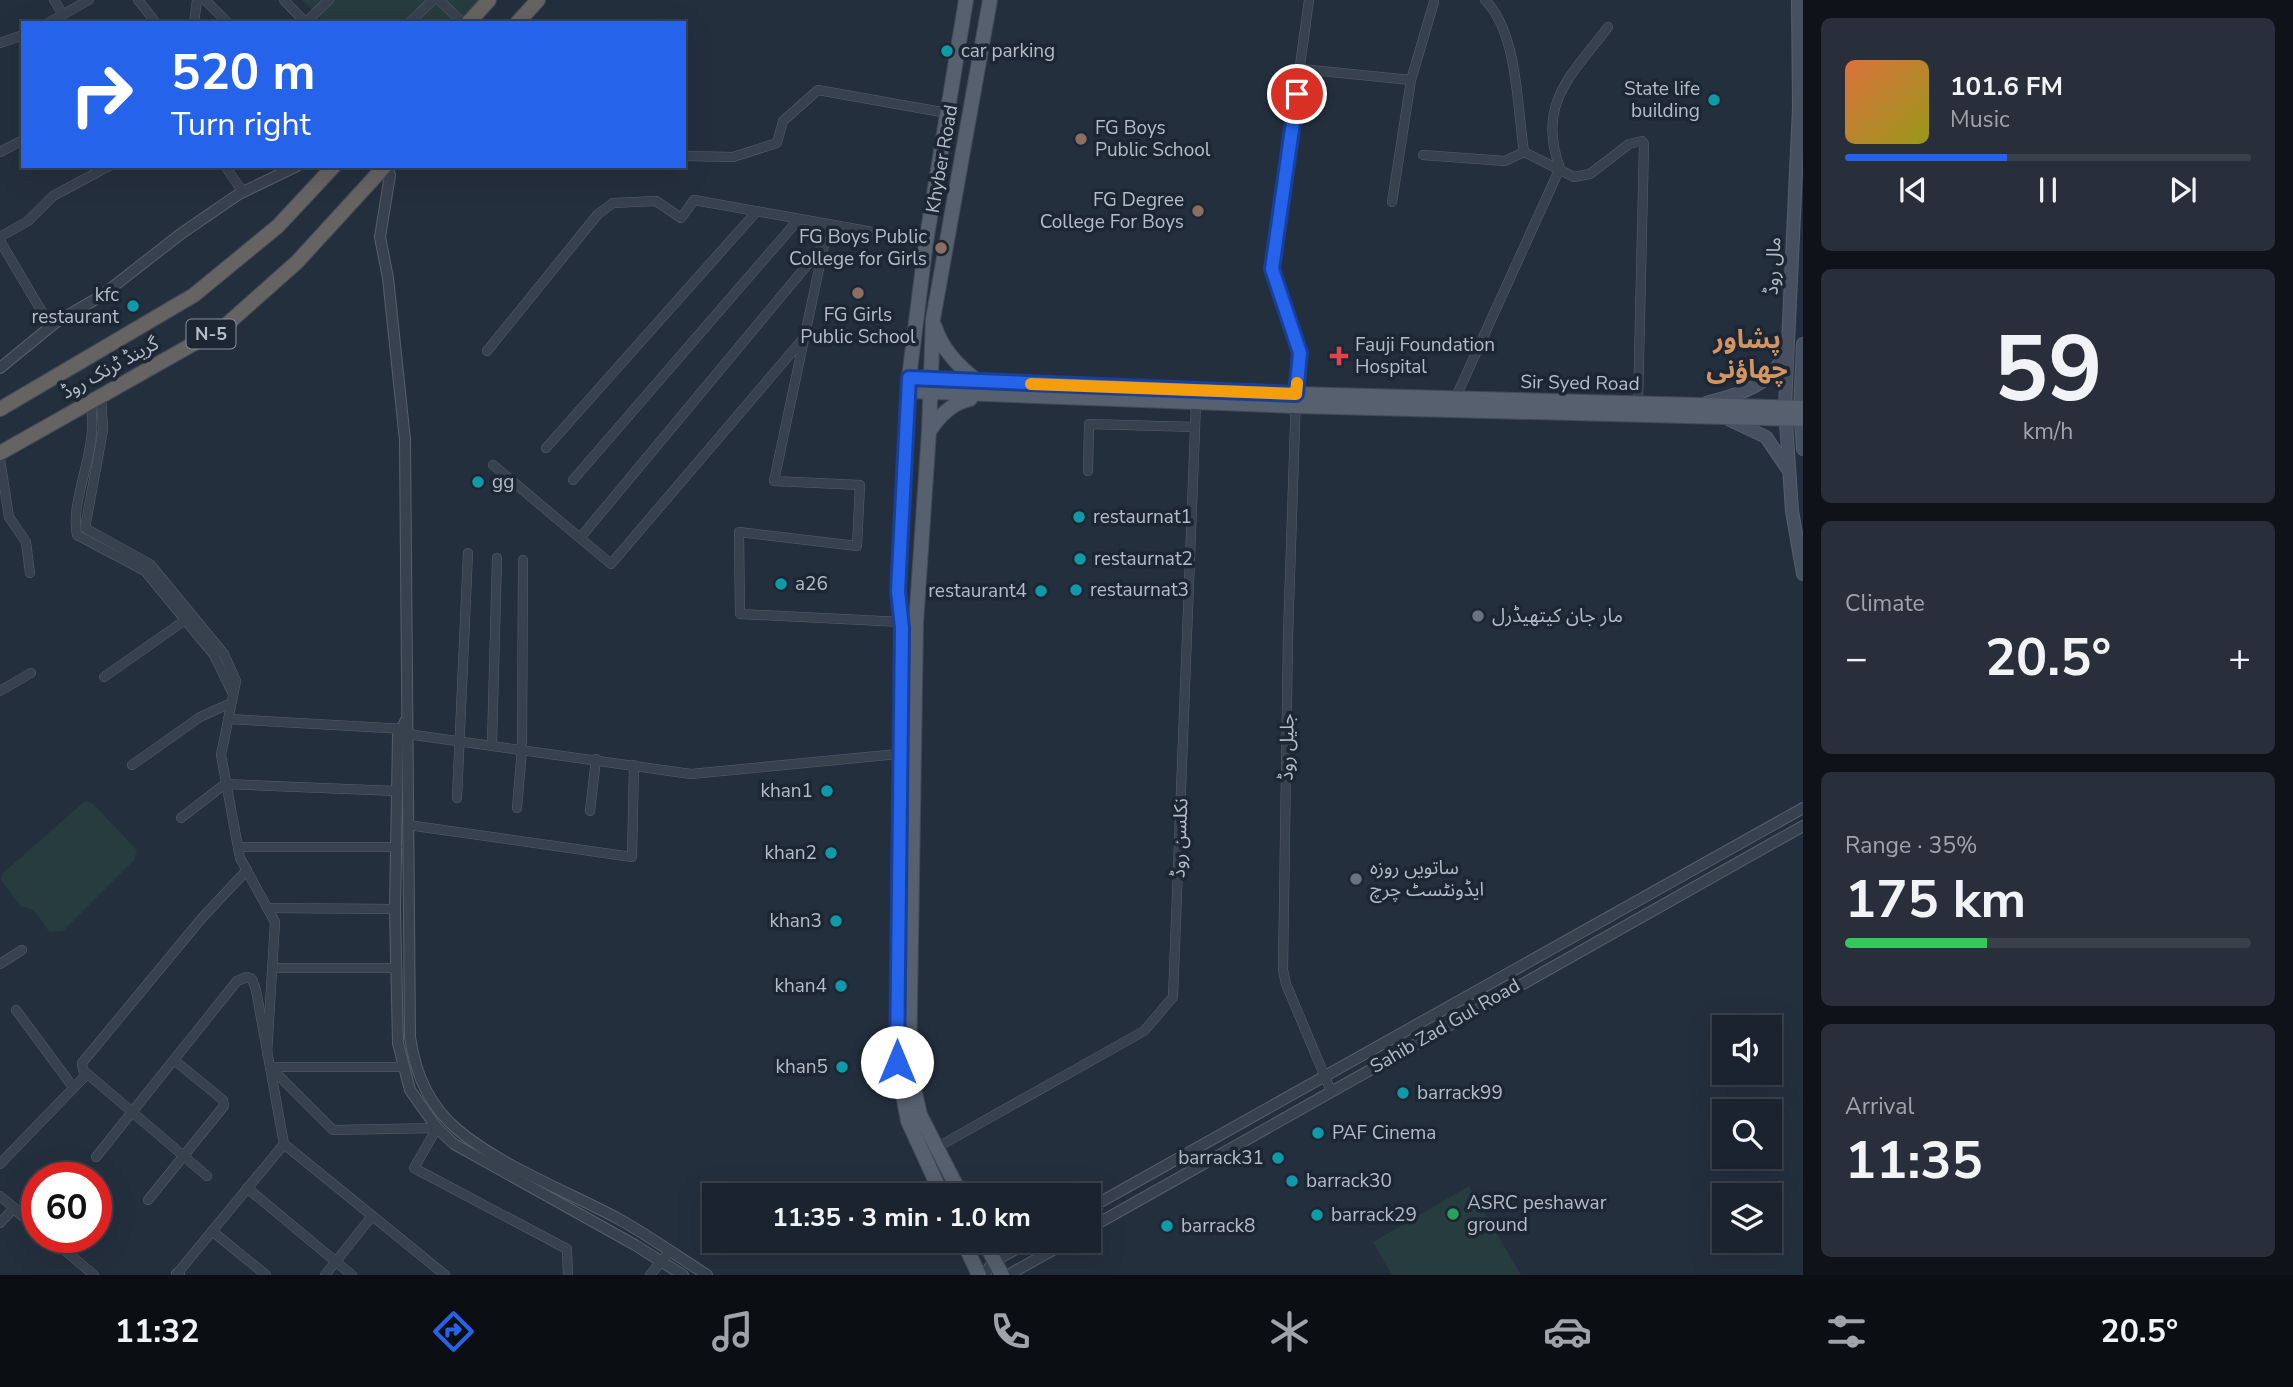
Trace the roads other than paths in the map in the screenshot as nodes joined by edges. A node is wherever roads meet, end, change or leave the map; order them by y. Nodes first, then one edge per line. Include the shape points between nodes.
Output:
1 (54, 0) edge
2 (89, 0) edge
3 (138, 0) edge
4 (197, 0) edge
5 (205, 0) edge
6 (284, 0) edge
7 (329, 0) edge
8 (433, 0) edge
9 (439, 0) edge
10 (489, 0) edge
11 (538, 0) edge
12 (966, 0) edge
13 (990, 0) edge
14 (1309, 0) edge
15 (1485, 0) edge
16 (1798, 0) edge
17 (1434, 2) edge
18 (62, 13) junction
19 (51, 21) edge
20 (154, 21) edge
21 (194, 21) edge
22 (226, 21) edge
23 (304, 21) edge
24 (308, 21) edge
25 (411, 21) edge
26 (464, 21) edge
27 (468, 21) edge
28 (519, 21) edge
29 (1608, 27) dead end
30 (21, 35) edge
31 (0, 43) edge
32 (1301, 69) junction
33 (1411, 80) junction
34 (1801, 92) edge
35 (947, 113) junction
36 (21, 141) edge
37 (0, 152) edge
38 (1524, 152) junction
39 (1423, 155) dead end
40 (686, 156) edge
41 (1560, 167) junction
42 (104, 168) edge
43 (226, 168) edge
44 (293, 168) edge
45 (332, 168) edge
46 (384, 168) edge
47 (387, 168) edge
48 (243, 192) junction
49 (1391, 202) dead end
50 (757, 211) junction
51 (799, 219) junction
52 (845, 227) junction
53 (0, 239) edge
54 (926, 242) junction
55 (824, 245) junction
56 (933, 319) junction
57 (51, 327) junction
58 (804, 338) junction
59 (1789, 340) junction
60 (1803, 344) edge
61 (487, 351) dead end
62 (0, 368) edge
63 (908, 385) junction
64 (931, 387) junction
65 (980, 389) junction
66 (96, 398) junction
67 (1455, 399) junction
68 (1295, 400) junction
69 (1196, 403) junction
70 (1638, 404) junction
71 (1699, 405) junction
72 (0, 410) edge
73 (1785, 413) junction
74 (1802, 413) edge
75 (1724, 417) junction
76 (1195, 427) junction
77 (929, 431) junction
78 (546, 448) dead end
79 (1803, 449) edge
80 (0, 453) edge
81 (0, 460) edge
82 (493, 465) dead end
83 (1088, 471) dead end
84 (1789, 471) junction
85 (573, 480) dead end
86 (580, 538) junction
87 (468, 553) dead end
88 (497, 558) dead end
89 (523, 560) dead end
90 (30, 573) dead end
91 (1803, 575) edge
92 (188, 618) junction
93 (902, 622) junction
94 (31, 673) dead end
95 (103, 677) dead end
96 (0, 691) edge
97 (232, 699) junction
98 (228, 719) junction
99 (405, 728) junction
100 (460, 740) junction
101 (492, 744) junction
102 (522, 748) junction
103 (898, 754) junction
104 (596, 760) junction
105 (132, 765) dead end
106 (634, 765) junction
107 (225, 784) junction
108 (396, 791) junction
109 (457, 798) dead end
110 (517, 808) dead end
111 (1803, 808) edge
112 (590, 811) dead end
113 (181, 818) dead end
114 (408, 825) junction
115 (1803, 826) edge
116 (238, 847) junction
117 (397, 847) junction
118 (247, 870) junction
119 (267, 908) junction
120 (395, 909) junction
121 (22, 950) dead end
122 (0, 964) edge
123 (272, 968) junction
124 (396, 968) junction
125 (16, 1010) dead end
126 (267, 1054) junction
127 (174, 1060) junction
128 (270, 1067) junction
129 (402, 1067) junction
130 (87, 1073) junction
131 (1326, 1078) junction
132 (73, 1087) junction
133 (1331, 1091) junction
134 (133, 1112) junction
135 (437, 1128) junction
136 (284, 1144) junction
137 (943, 1144) dead end
138 (184, 1156) junction
139 (96, 1157) dead end
140 (0, 1164) edge
141 (207, 1176) dead end
142 (936, 1183) edge
143 (955, 1183) edge
144 (247, 1188) junction
145 (0, 1196) edge
146 (148, 1199) dead end
147 (1101, 1202) edge
148 (17, 1210) junction
149 (21, 1213) edge
150 (372, 1216) junction
151 (1101, 1222) edge
152 (0, 1223) edge
153 (212, 1231) junction
154 (670, 1251) junction
155 (68, 1253) edge
156 (969, 1253) edge
157 (990, 1253) edge
158 (1009, 1253) edge
159 (1048, 1253) edge
160 (336, 1261) junction
161 (994, 1261) junction
162 (663, 1263) junction
163 (94, 1275) edge
164 (177, 1275) edge
165 (266, 1275) edge
166 (324, 1275) edge
167 (352, 1275) edge
168 (445, 1275) edge
169 (568, 1275) edge
170 (650, 1275) edge
171 (683, 1275) edge
172 (707, 1275) edge
173 (981, 1275) edge
174 (1002, 1275) edge
175 (1009, 1275) edge

1 - 18 street
2 - 18 street
3 - 20 street
4 - 21 street
5 - 22 street
6 - 23 street
7 - 24 street
8 - 25 street
9 - 26 street
10 - 27 highway
11 - 28 highway
12 - 35 main road, Khyber Road
13 - 56 main road, Khyber Road
14 - 32 street, جلیل روڈ
15 - 38 street via 1506,33
16 - 34 main road, مال روڈ
17 - 33 street
18 - 19 street
29 - 41 street via 1558,93 1552,145
30 - 31 street
32 - 33 street
32 - 68 street, جلیل روڈ via 1272,269 1300,353
33 - 49 street
34 - 59 main road, مال روڈ
35 - 40 street via 818,90 783,121 777,143 733,157
35 - 54 main road, Khyber Road
36 - 37 street
38 - 39 street via 1505,161
38 - 41 street
41 - 67 street
41 - 70 street via 1574,177 1584,176 1629,144 1642,141 1646,147
42 - 53 street via 53,196 28,221
43 - 48 street
44 - 48 street
45 - 72 highway, گرینڈ ٹرنک روڈ / N-5 via 278,226 194,295
46 - 66 highway, گرینڈ ٹرنک روڈ / N-5 via 247,309
47 - 99 street via 390,175 380,237 405,440
48 - 57 street
50 - 51 street
50 - 61 street via 694,200 681,218 656,201 613,204 598,214
50 - 78 street
51 - 52 street
51 - 85 street
52 - 54 street
52 - 55 street
53 - 57 street
54 - 63 main road, Khyber Road
55 - 58 street
55 - 86 street
56 - 64 main road, Khyber Road
56 - 65 main road via 939,339
57 - 62 street
58 - 86 street via 611,564
58 - 93 street via 774,481 860,485 857,546 739,532 740,614
59 - 71 main road via 1777,370 1766,380
59 - 73 main road, مال روڈ
60 - 74 main road
63 - 64 main road
63 - 93 main road, Khyber Road via 898,591
64 - 65 main road
64 - 77 main road, Khyber Road
65 - 68 main road, Sir Syed Road
65 - 69 main road, Sir Syed Road
65 - 77 main road via 940,415
66 - 80 highway, گرینڈ ٹرنک روڈ / N-5
66 - 92 street via 103,430 85,528 150,564
67 - 68 main road, Sir Syed Road
67 - 70 main road, Sir Syed Road
68 - 69 main road, Sir Syed Road
68 - 75 main road, Sir Syed Road
68 - 131 street, جلیل روڈ via 1283,970
69 - 76 street, نکلسن روڈ
70 - 71 main road, Sir Syed Road
71 - 73 main road, Sir Syed Road
73 - 74 main road, Sir Syed Road
73 - 75 main road, Sir Syed Road
73 - 84 main road, مال روڈ
74 - 79 main road
75 - 84 main road via 1766,437
76 - 83 street via 1090,424
76 - 137 street, نکلسن روڈ via 1173,997 1144,1031
77 - 143 main road, Khyber Road via 916,623 909,1067 920,1115
81 - 90 street via 9,517 26,542
82 - 86 street
84 - 91 main road, مال روڈ
87 - 100 street
88 - 101 street
89 - 102 street
92 - 95 street
92 - 97 street via 229,662 236,681
93 - 103 main road, Khyber Road
94 - 96 street
97 - 98 street
97 - 105 street
98 - 99 street
98 - 107 street via 221,755
99 - 100 street
99 - 108 street
99 - 114 street
100 - 101 street
100 - 109 street
101 - 102 street
102 - 104 street
102 - 110 street
103 - 106 street via 691,774
103 - 142 main road, Khyber Road via 897,1062 908,1121
104 - 106 street
104 - 112 street
106 - 114 street via 632,857
107 - 108 street
107 - 113 street
107 - 116 street
108 - 117 street
111 - 131 street, Sahib Zad Gul Road
114 - 154 street via 410,1037 414,1061 428,1093 465,1135
115 - 133 street, Sahib Zad Gul Road
116 - 117 street
116 - 118 street
117 - 120 street
118 - 119 street
118 - 130 street via 82,1063
119 - 120 street
119 - 123 street via 275,922
120 - 124 street
121 - 122 street
123 - 124 street
123 - 126 street
124 - 129 street
125 - 132 street
126 - 127 street via 255,984 242,977
126 - 128 street
127 - 134 street
127 - 138 street via 225,1103
128 - 129 street
128 - 135 street via 333,1130
128 - 136 street
129 - 135 street via 414,1098
130 - 132 street
130 - 134 street
131 - 133 street, جلیل روڈ
131 - 147 street, Sahib Zad Gul Road
132 - 140 street
133 - 151 street, Sahib Zad Gul Road
134 - 138 street
134 - 139 street
135 - 162 street via 468,1153
135 - 169 street via 414,1168 567,1249
136 - 144 street
136 - 150 street
138 - 141 street
138 - 146 street
144 - 153 street
144 - 160 street
145 - 148 street
148 - 149 street
148 - 152 street
150 - 160 street
150 - 168 street
153 - 164 street
153 - 165 street
154 - 162 street
154 - 172 street
155 - 163 street
156 - 173 main road
157 - 161 main road
158 - 161 street
159 - 175 street
160 - 166 street
160 - 167 street
161 - 173 street
161 - 174 main road
162 - 170 street
162 - 171 street

